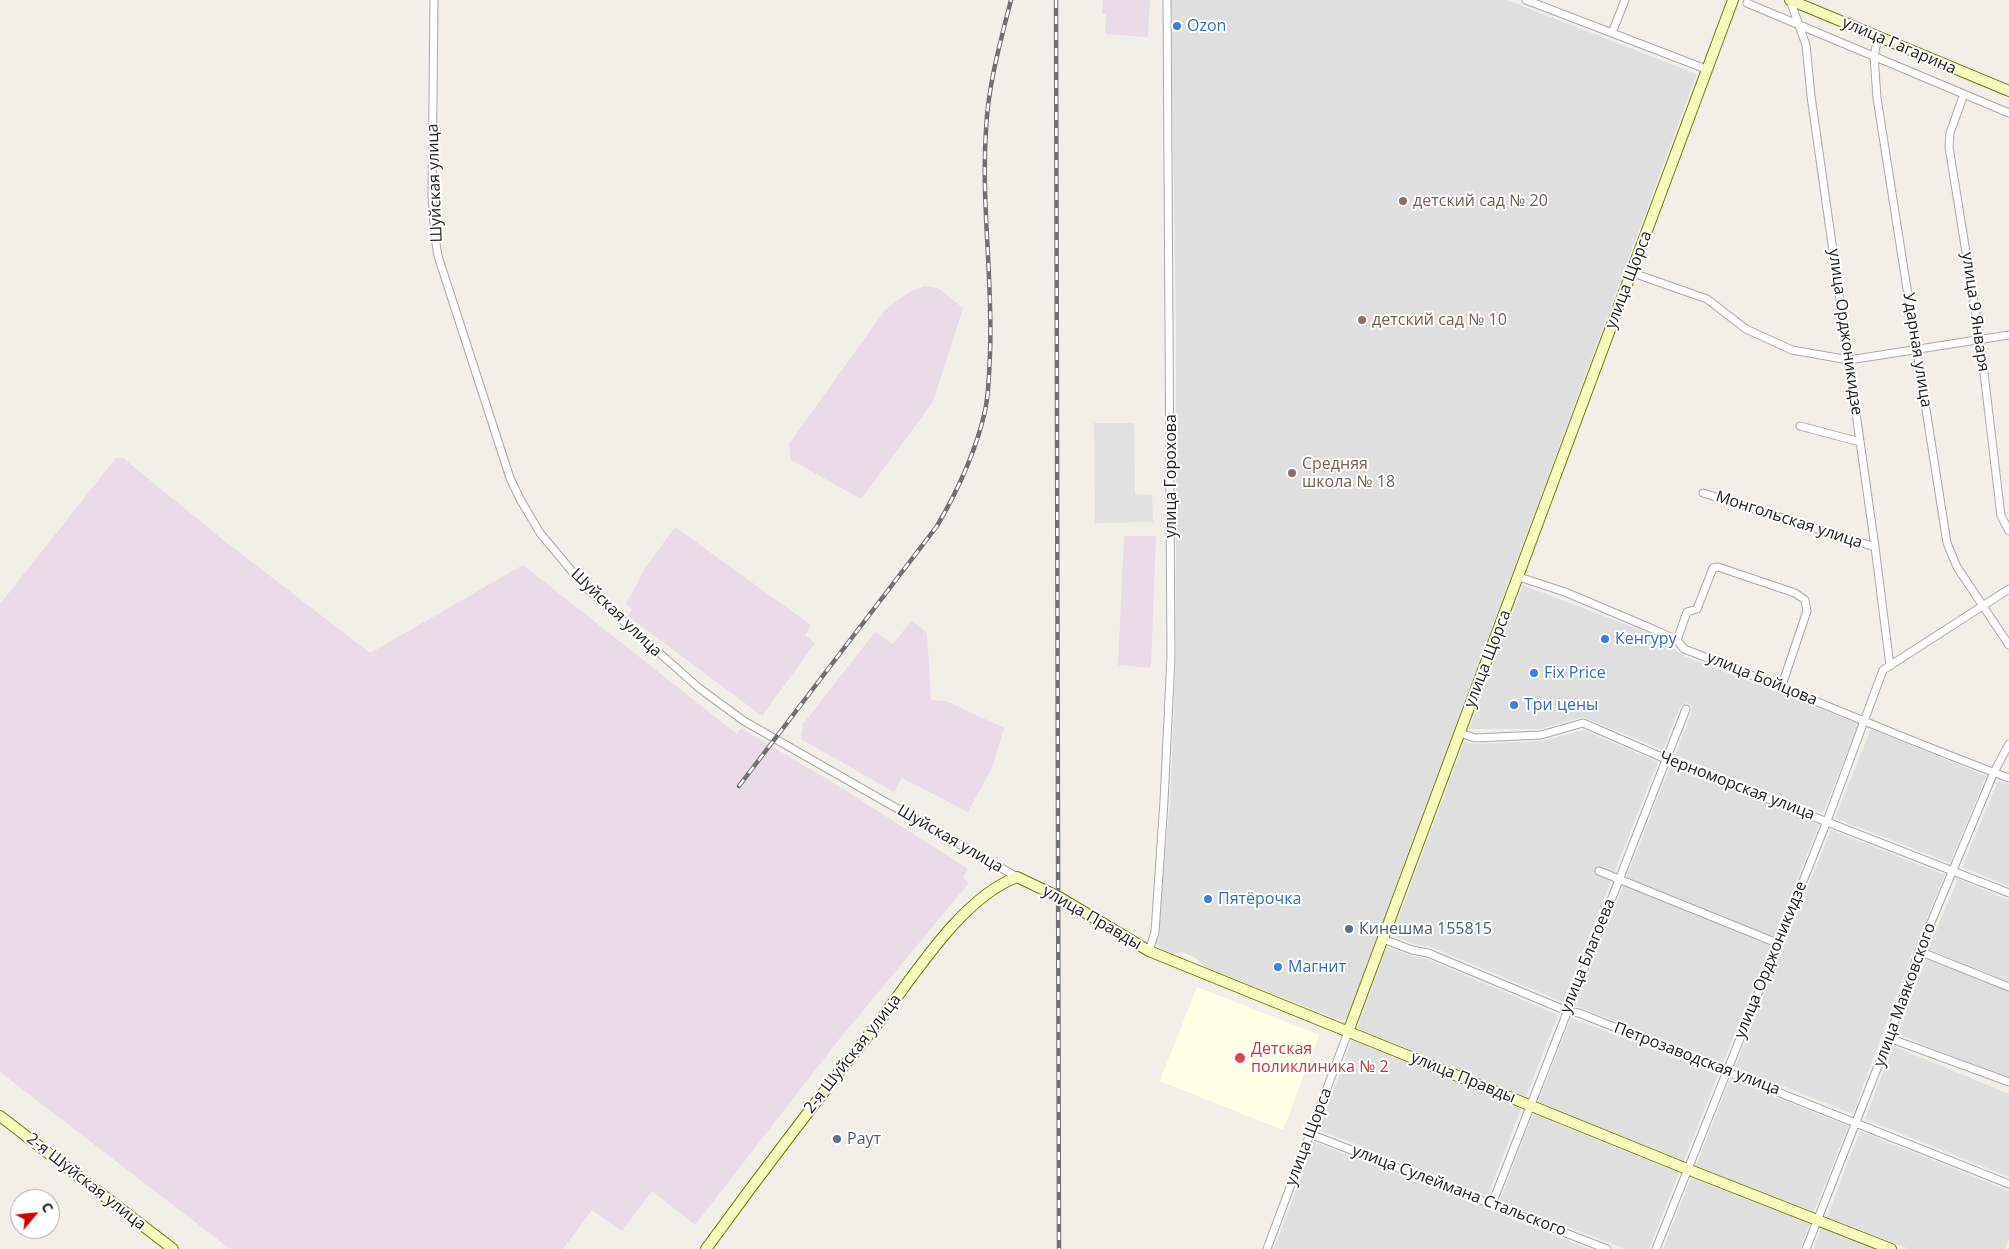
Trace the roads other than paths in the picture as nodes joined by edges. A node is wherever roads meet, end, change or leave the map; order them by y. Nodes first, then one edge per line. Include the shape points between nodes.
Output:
1 (434, 0) edge
2 (1167, 0) edge
3 (1526, 0) edge
4 (1625, 0) edge
5 (1733, 0) edge
6 (1790, 0) edge
7 (1747, 3) dead end
8 (1799, 25) junction
9 (1612, 33) junction
10 (1878, 38) junction
11 (1874, 56) junction
12 (1706, 69) junction
13 (2009, 91) edge
14 (1964, 94) junction
15 (2009, 113) edge
16 (1633, 273) junction
17 (2009, 335) edge
18 (1980, 339) junction
19 (1917, 351) junction
20 (1849, 360) junction
21 (1800, 426) dead end
22 (1860, 442) junction
23 (1703, 493) dead end
24 (2009, 531) edge
25 (1875, 547) junction
26 (1519, 577) junction
27 (2009, 589) edge
28 (1982, 605) junction
29 (1677, 640) junction
30 (2009, 645) edge
31 (1886, 668) junction
32 (1782, 686) junction
33 (1686, 709) dead end
34 (1864, 721) junction
35 (1460, 733) junction
36 (2009, 744) edge
37 (1666, 759) junction
38 (1994, 772) junction
39 (2009, 778) edge
40 (1827, 821) junction
41 (1599, 871) dead end
42 (1954, 871) junction
43 (1018, 877) junction
44 (1619, 879) junction
45 (2009, 893) edge
46 (1383, 939) junction
47 (1772, 941) dead end
48 (1149, 951) junction
49 (1919, 951) junction
50 (2009, 987) edge
51 (1567, 1011) junction
52 (1348, 1032) junction
53 (1890, 1038) junction
54 (1727, 1071) junction
55 (2009, 1082) edge
56 (1529, 1105) junction
57 (0, 1116) edge
58 (1857, 1122) junction
59 (1310, 1134) junction
60 (1687, 1169) junction
61 (2009, 1184) edge
62 (1492, 1204) junction
63 (1818, 1220) junction
64 (173, 1249) edge
65 (706, 1249) edge
66 (1267, 1249) edge
67 (1607, 1249) edge
68 (1656, 1249) edge
69 (1806, 1249) edge
70 (1891, 1249) edge

1 - 43 street, Шуйская улица via 432,194 438,256 510,478 540,532 600,603 736,716
2 - 48 street, улица Горохова via 1171,657 1162,840 1155,932
3 - 9 street
4 - 9 street
5 - 12 street, улица Щорса
6 - 8 street, улица Орджоникидзе
6 - 10 street, улица Гагарина
7 - 8 street
8 - 11 street
8 - 20 street, улица Орджоникидзе via 1806,45
9 - 12 street
10 - 11 street, Ударная улица
10 - 13 street, улица Гагарина
11 - 14 street
11 - 19 street, Ударная улица via 1877,98
12 - 16 street, улица Щорса
14 - 15 street
14 - 18 street, улица 9 Января via 1950,133 1949,147
16 - 20 street via 1707,299 1746,329 1792,350
16 - 26 street, улица Щорса
17 - 18 street
18 - 19 street
18 - 24 street, улица 9 Января via 2001,516
19 - 20 street
19 - 28 street, Ударная улица via 1947,543 1956,567
20 - 22 street, улица Орджоникидзе
21 - 22 street
22 - 25 street, улица Орджоникидзе
23 - 25 street, Монгольская улица
25 - 31 street, улица Орджоникидзе
26 - 29 street, улица Бойцова via 1565,592
26 - 35 street, улица Щорса
27 - 28 street
28 - 30 street, Ударная улица
28 - 31 street
29 - 32 street, улица Бойцова via 1684,649
29 - 32 street via 1687,612 1697,609 1713,568 1795,593 1806,600 1807,611
31 - 34 street, улица Орджоникидзе
32 - 34 street, улица Бойцова
33 - 37 street, улица Благоева
34 - 38 street, улица Бойцова
34 - 40 street, улица Орджоникидзе
35 - 37 street, Черноморская улица via 1475,738 1541,735 1583,723
35 - 46 street, улица Щорса
36 - 38 street, улица Маяковского
37 - 40 street, Черноморская улица
37 - 44 street, улица Благоева
38 - 39 street, улица Бойцова
38 - 42 street, улица Маяковского
40 - 42 street, Черноморская улица
40 - 54 street, улица Орджоникидзе
41 - 44 street
42 - 45 street, Черноморская улица
42 - 49 street, улица Маяковского
43 - 48 street, улица Правды via 1059,897
43 - 65 street, 2-я Шуйская улица via 984,895 942,940
44 - 47 street
44 - 51 street, улица Благоева
46 - 51 street, Петрозаводская улица via 1428,953
46 - 52 street, улица Щорса
48 - 52 street, улица Правды
49 - 50 street
49 - 53 street, улица Маяковского
51 - 54 street, Петрозаводская улица
51 - 56 street, улица Благоева
52 - 56 street, улица Правды
52 - 59 street, улица Щорса
53 - 55 street
53 - 58 street, улица Маяковского
54 - 58 street, Петрозаводская улица
54 - 60 street, улица Орджоникидзе
56 - 60 street, улица Правды
56 - 62 street, улица Благоева
57 - 64 street, 2-я Шуйская улица
58 - 61 street, Петрозаводская улица
58 - 63 street, улица Маяковского
59 - 62 street, улица Сулеймана Стальского
59 - 66 street, улица Щорса
60 - 63 street, улица Правды
60 - 68 street, улица Орджоникидзе
62 - 67 street, улица Сулеймана Стальского
63 - 69 street, улица Маяковского
63 - 70 street, улица Правды

